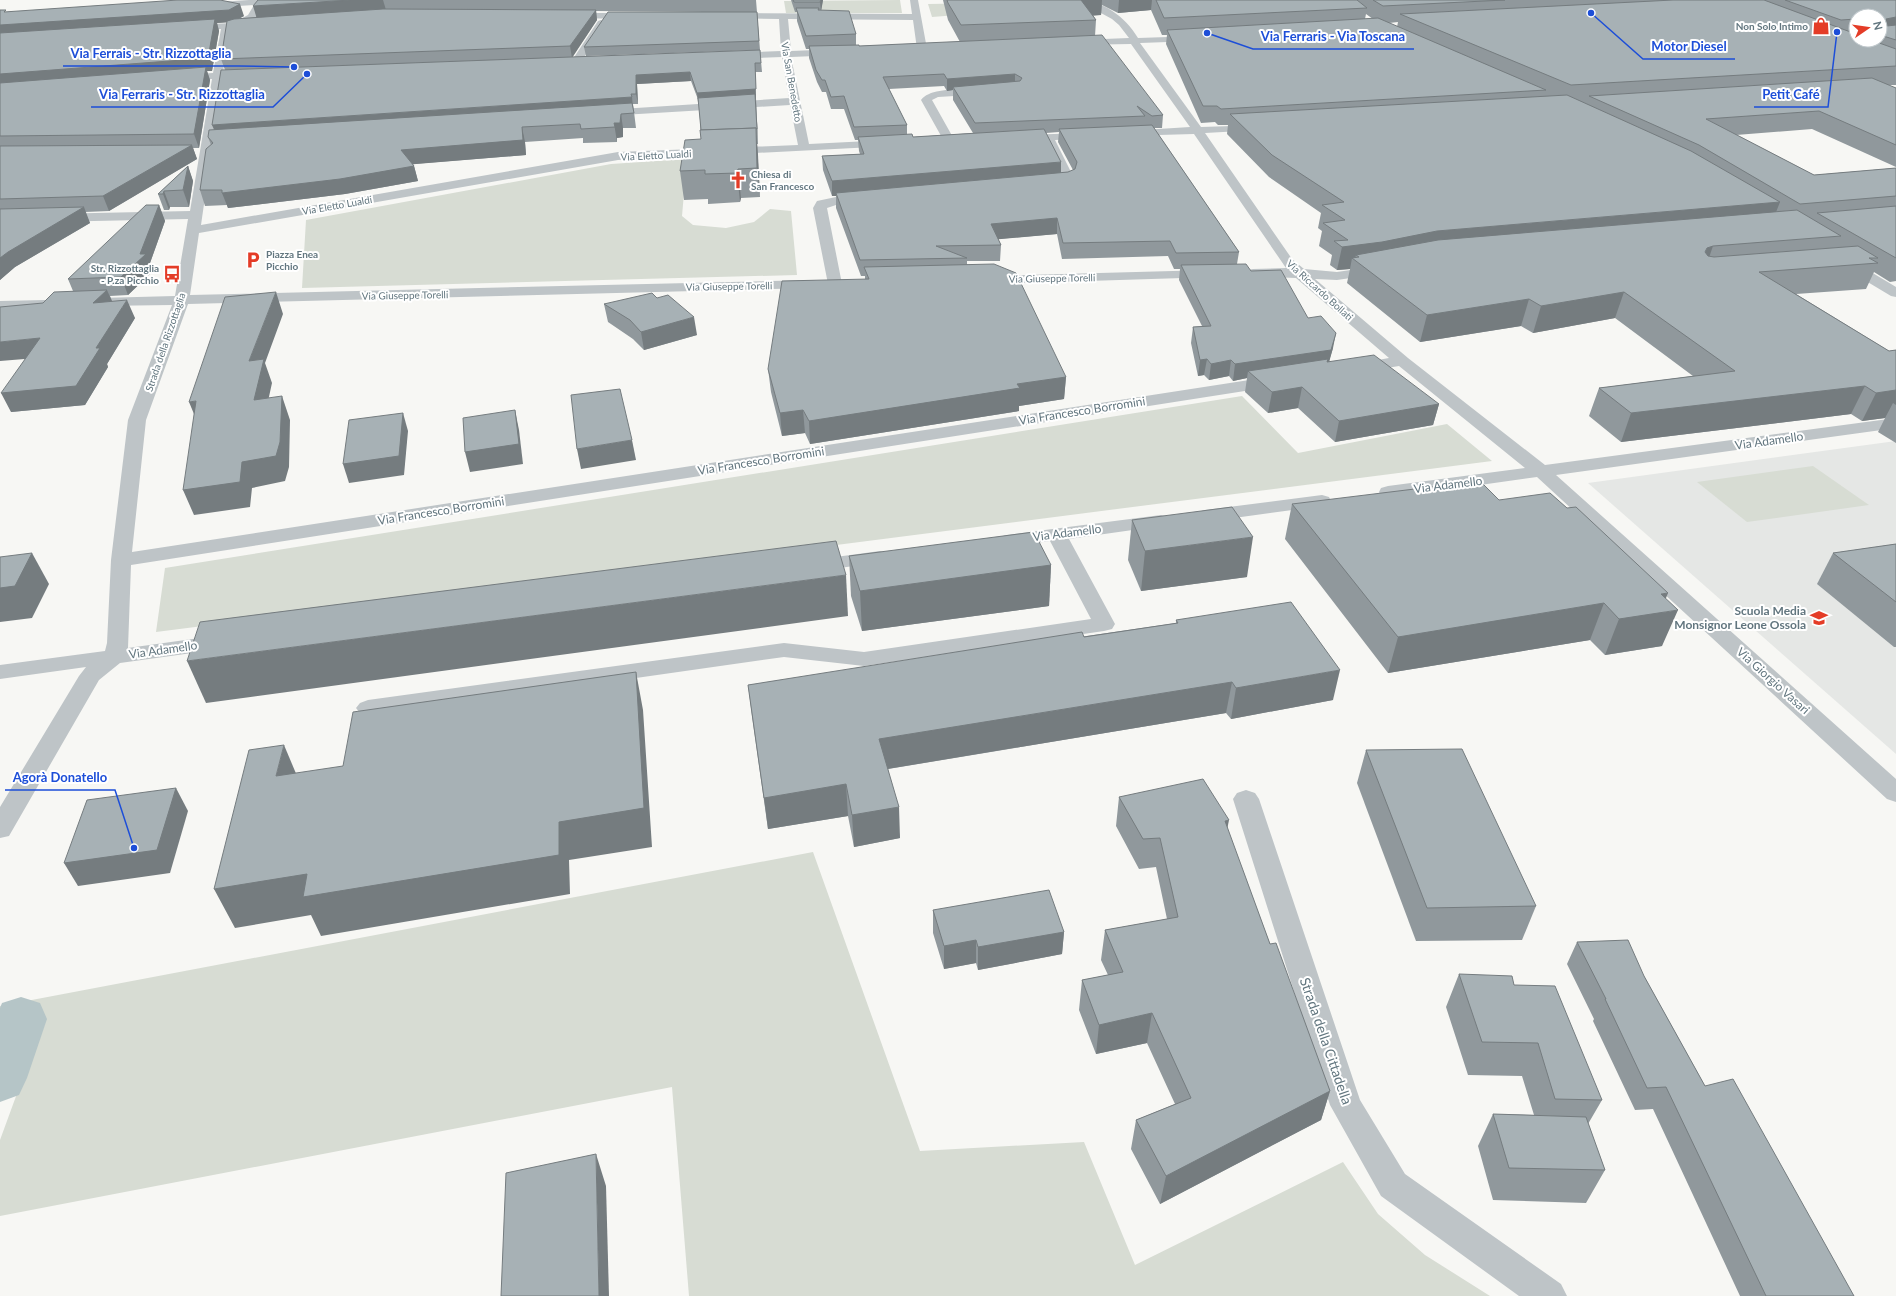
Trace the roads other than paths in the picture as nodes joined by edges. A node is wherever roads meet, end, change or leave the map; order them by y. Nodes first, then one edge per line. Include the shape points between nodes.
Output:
1 (914, 0) edge
2 (1081, 0) edge
3 (260, 1) edge
4 (197, 6) edge
5 (559, 16) edge
6 (606, 16) junction
7 (644, 16) edge
8 (721, 16) edge
9 (783, 16) junction
10 (916, 17) junction
11 (265, 23) edge
12 (235, 25) junction
13 (180, 29) edge
14 (1206, 37) edge
15 (1136, 41) junction
16 (1070, 43) edge
17 (922, 49) edge
18 (850, 52) edge
19 (786, 54) junction
20 (724, 56) edge
21 (591, 61) edge
22 (257, 74) edge
23 (217, 75) junction
24 (172, 79) edge
25 (992, 91) edge
26 (795, 100) junction
27 (596, 114) edge
28 (1272, 126) edge
29 (1198, 131) junction
30 (1102, 135) edge
31 (1117, 135) edge
32 (1048, 137) junction
33 (1010, 138) edge
34 (964, 140) edge
35 (949, 141) junction
36 (934, 142) edge
37 (903, 143) edge
38 (804, 147) junction
39 (1036, 184) edge
40 (882, 197) edge
41 (0, 219) edge
42 (194, 223) junction
43 (1836, 262) edge
44 (1393, 268) edge
45 (1239, 273) edge
46 (1224, 274) edge
47 (1302, 274) junction
48 (978, 280) edge
49 (850, 283) edge
50 (835, 284) junction
51 (1896, 292) edge
52 (182, 299) junction
53 (87, 303) edge
54 (55, 304) edge
55 (0, 306) edge
56 (1402, 361) junction
57 (1339, 371) edge
58 (1292, 378) edge
59 (1896, 423) edge
60 (1543, 472) junction
61 (1366, 495) edge
62 (1342, 498) edge
63 (1057, 535) junction
64 (986, 544) edge
65 (899, 555) edge
66 (121, 560) junction
67 (796, 568) edge
68 (236, 640) edge
69 (114, 656) junction
70 (0, 672) edge
71 (368, 708) edge
72 (1896, 793) edge
73 (1246, 799) dead end
74 (0, 829) edge
75 (1549, 1296) edge

1 - 10 street
2 - 15 street, Via Riccardo Bollati via 1094,3 1108,12 1123,24
3 - 4 street
3 - 12 street, Strada della Rizzottaglia via 252,17
5 - 6 street
6 - 7 street
6 - 21 street via 572,62
8 - 9 street
9 - 10 street
9 - 19 street, Via San Benedetto
10 - 17 street
11 - 12 street
12 - 13 street
12 - 23 street, Strada della Rizzottaglia via 225,30
14 - 15 street
15 - 16 street
15 - 29 street, Via Riccardo Bollati via 1136,46
18 - 19 street
19 - 20 street
19 - 26 street, Via San Benedetto
22 - 23 street
23 - 24 street
23 - 42 street, Strada della Rizzottaglia
25 - 35 street via 937,94 926,100
26 - 27 street
26 - 38 street, Via San Benedetto
28 - 29 street
29 - 31 street
29 - 47 street, Via Riccardo Bollati via 1287,262
30 - 32 street
32 - 33 street
32 - 39 street via 1069,180
34 - 35 street
35 - 36 street
37 - 38 street, Via Eletto Lualdi
38 - 42 street, Via Eletto Lualdi via 618,156
40 - 50 street via 822,204 820,208
41 - 42 street, Via Eletto Lualdi
42 - 52 street, Strada della Rizzottaglia
43 - 51 street via 1850,265
44 - 47 street via 1337,276
45 - 47 street
46 - 48 street, Via Giuseppe Torelli
47 - 56 street, Via Riccardo Bollati
49 - 50 street, Via Giuseppe Torelli
50 - 52 street, Via Giuseppe Torelli
52 - 53 street, Via Giuseppe Torelli
52 - 66 street, Strada della Rizzottaglia via 137,420
54 - 55 street
56 - 57 street
56 - 60 street, Via Riccardo Bollati
58 - 66 street, Via Francesco Borromini
59 - 60 street, Via Adamello
60 - 61 street, Via Adamello
60 - 72 street, Via Giorgio Vasari
62 - 63 street, Via Adamello
63 - 64 street, Via Adamello
63 - 71 street via 1104,624 864,659 784,650
65 - 67 street
66 - 69 street, Strada della Rizzottaglia via 118,643
68 - 69 street, Via Adamello
69 - 70 street, Via Adamello
69 - 74 street via 90,676
73 - 75 street, Strada della Cittadella via 1346,1105 1393,1185

